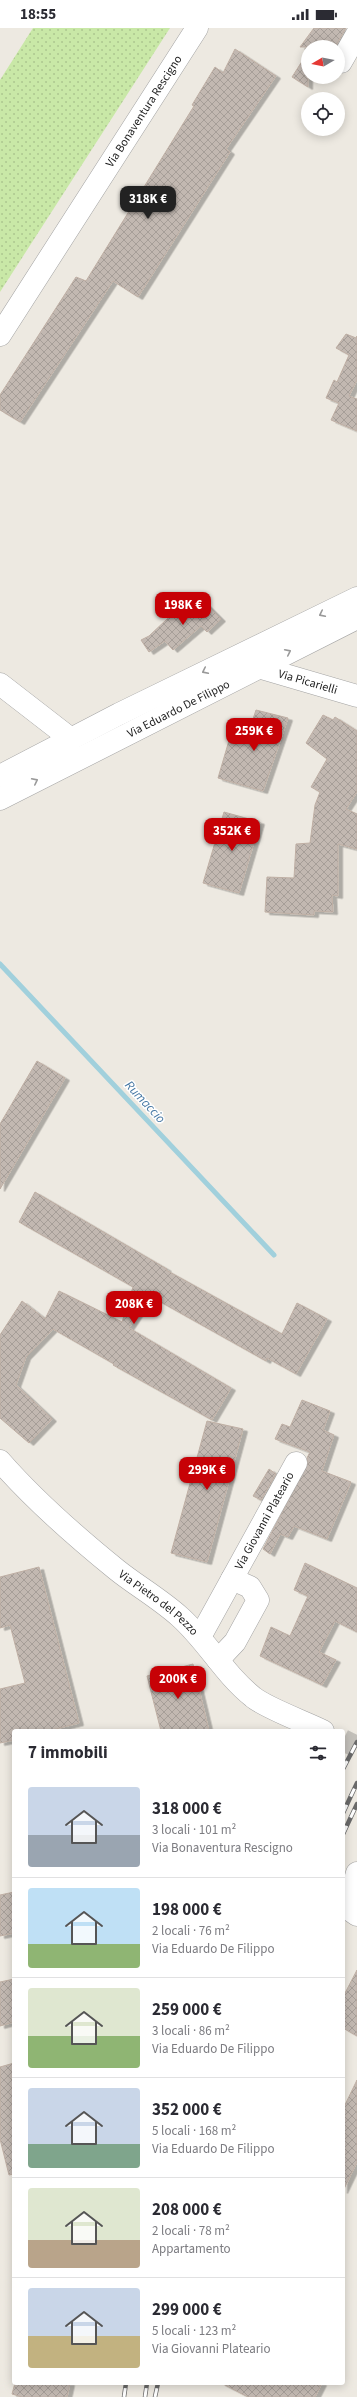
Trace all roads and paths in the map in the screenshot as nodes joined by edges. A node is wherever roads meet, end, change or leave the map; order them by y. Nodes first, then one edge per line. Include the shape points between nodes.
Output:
1 (197, 28) edge
2 (357, 34) edge
3 (345, 55) edge
4 (0, 335) edge
5 (357, 598) edge
6 (357, 618) edge
7 (258, 667) junction
8 (0, 684) edge
9 (357, 696) edge
10 (71, 739) junction
11 (0, 776) edge
12 (0, 799) edge
13 (0, 1461) edge
14 (296, 1463) dead end
15 (232, 1579) junction
16 (200, 1637) junction
17 (218, 1660) junction
18 (319, 1729) edge
19 (357, 1874) edge
20 (357, 1915) edge

1 - 4 street, Via Bonaventura Rescigno
2 - 3 street
5 -> 10 street, Via Eduardo De Filippo
7 -> 6 street, Via Eduardo De Filippo
7 - 9 street, Via Picarielli
12 -> 7 street, Via Eduardo De Filippo
8 - 10 street
10 - 11 street, Via Eduardo De Filippo
13 - 16 street, Via Pietro del Pezzo via 29,1494 117,1570 179,1616
14 - 15 street, Via Giovanni Plateario
15 - 16 street, Via Giovanni Plateario
15 - 17 street, Via Giovanni Plateario via 250,1587 258,1600 235,1642
16 - 17 street, Via Pietro del Pezzo
17 - 18 street, Via Pietro del Pezzo via 254,1698
19 - 20 street via 348,1908

